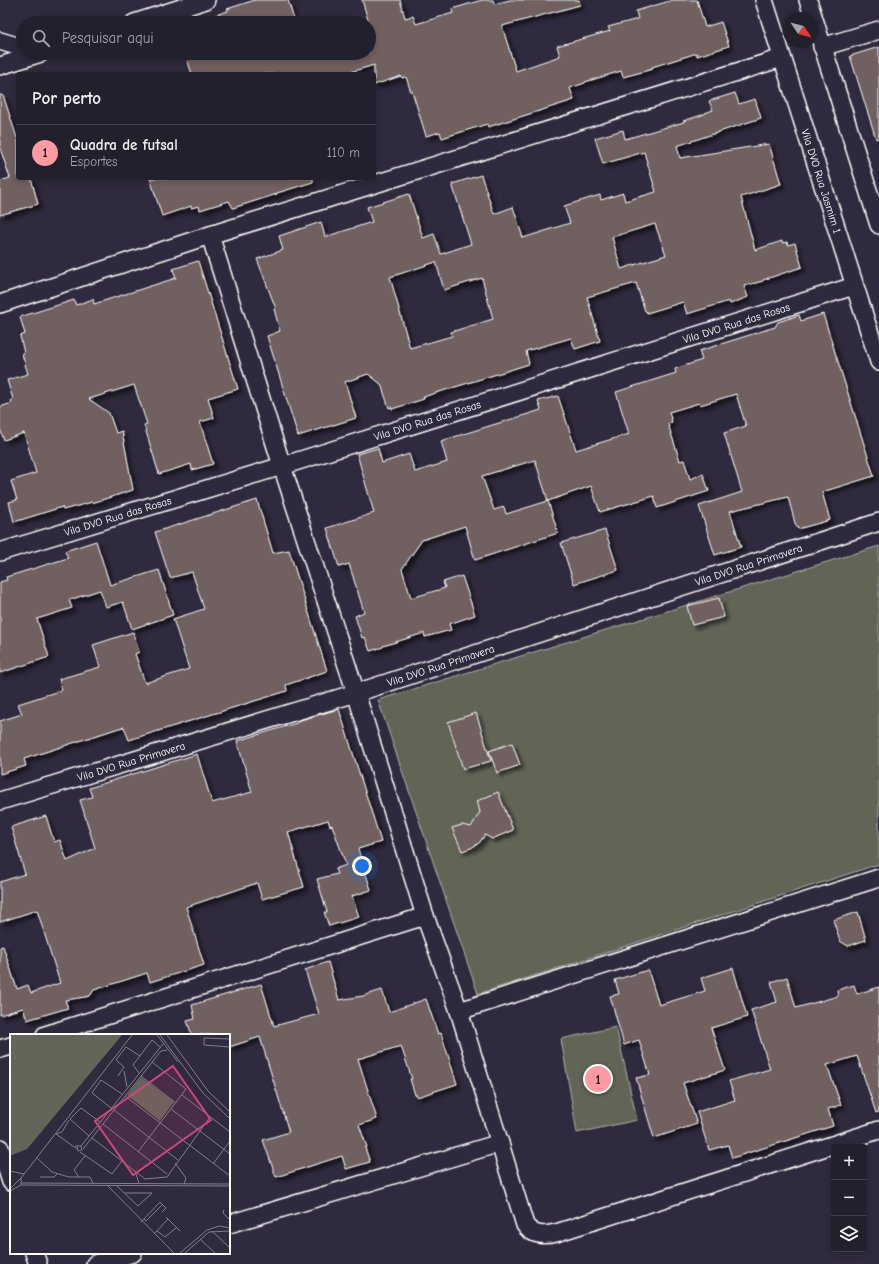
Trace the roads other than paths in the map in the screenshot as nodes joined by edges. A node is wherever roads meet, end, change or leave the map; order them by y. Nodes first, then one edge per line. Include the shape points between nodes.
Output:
1 (206, 0) edge
2 (764, 0) edge
3 (808, 0) edge
4 (156, 16) edge
5 (879, 30) edge
6 (0, 41) edge
7 (16, 46) edge
8 (822, 47) junction
9 (782, 58) junction
10 (19, 60) edge
11 (0, 66) edge
12 (879, 224) edge
13 (210, 236) junction
14 (854, 286) junction
15 (0, 304) edge
16 (879, 362) edge
17 (282, 466) junction
18 (879, 522) edge
19 (0, 552) edge
20 (356, 693) junction
21 (0, 801) edge
22 (879, 878) edge
23 (425, 916) junction
24 (459, 1011) junction
25 (48, 1034) edge
26 (10, 1046) edge
27 (0, 1049) edge
28 (879, 1130) edge
29 (500, 1143) junction
30 (0, 1148) edge
31 (10, 1179) edge
32 (230, 1224) edge
33 (34, 1254) edge
34 (129, 1254) edge
35 (38, 1264) edge
36 (95, 1264) edge

1 - 4 street
2 - 9 street, Vila DVO Rua Jasmim 1
3 - 8 street
5 - 8 street
6 - 7 street
8 - 12 street
9 - 13 street
9 - 14 street, Vila DVO Rua Jasmim 1
10 - 11 street
13 - 15 street
13 - 17 street
14 - 16 street, Vila DVO Rua Jasmim 1
14 - 17 street, Vila DVO Rua das Rosas
17 - 19 street, Vila DVO Rua das Rosas
17 - 20 street
18 - 20 street, Vila DVO Rua Primavera
20 - 21 street, Vila DVO Rua Primavera
20 - 23 street
22 - 24 street
23 - 24 street
23 - 25 street
24 - 29 street
26 - 27 street
28 - 29 street via 545,1235 536,1234 525,1225
29 - 32 street
30 - 31 street
33 - 35 street
34 - 36 street

